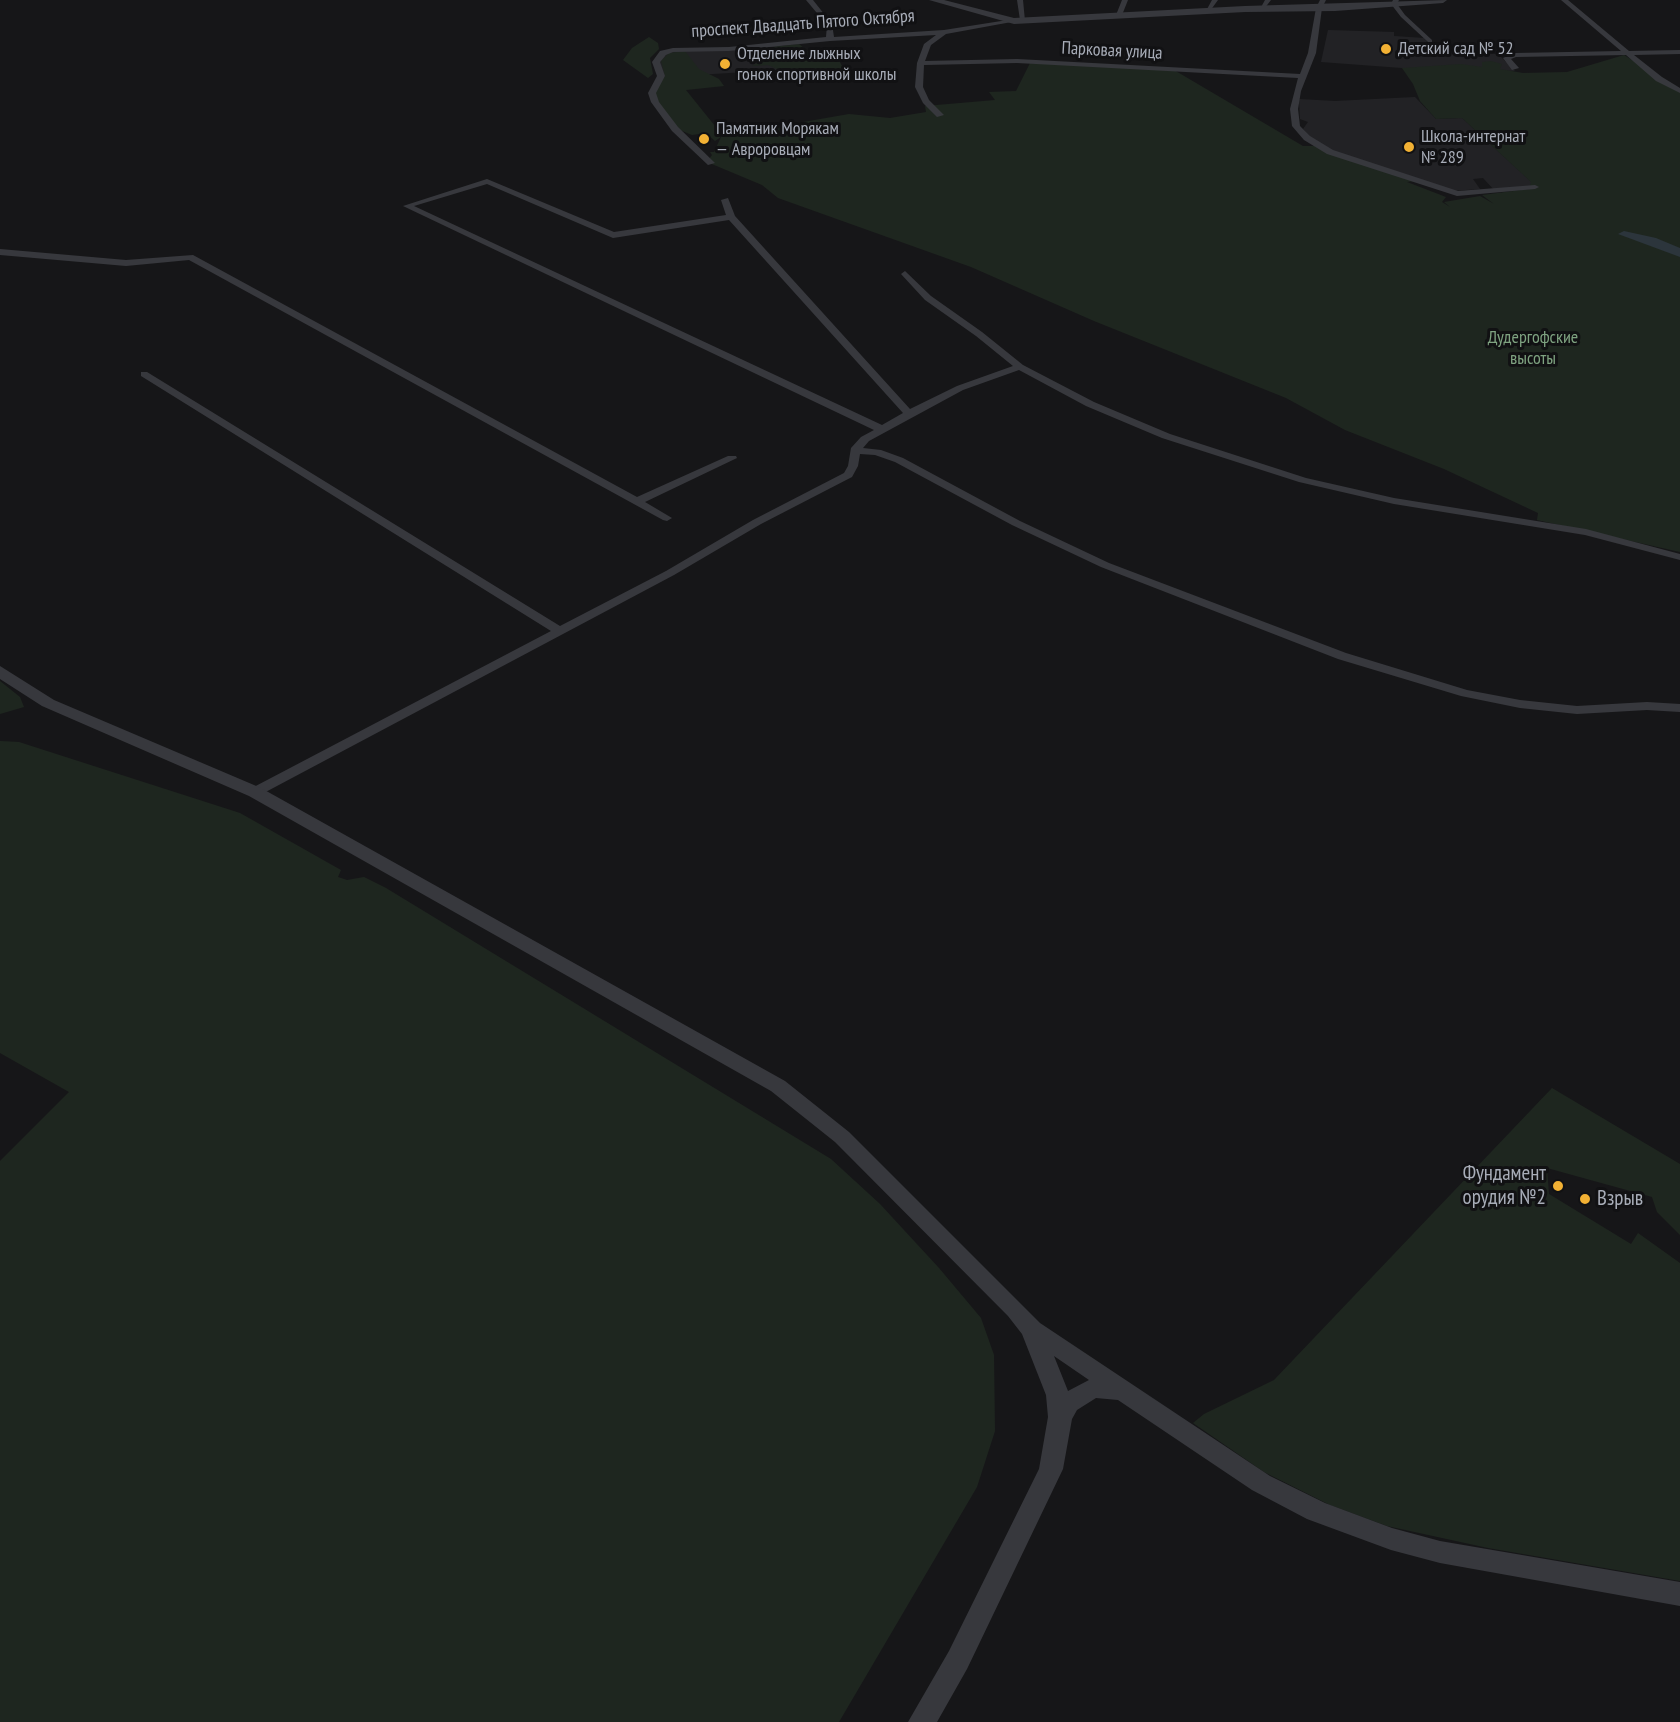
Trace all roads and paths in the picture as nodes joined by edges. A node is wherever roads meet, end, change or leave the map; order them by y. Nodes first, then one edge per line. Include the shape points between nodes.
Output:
1 (809, 0) edge
2 (933, 0) edge
3 (1020, 0) edge
4 (1125, 0) edge
5 (1215, 0) edge
6 (1443, 0) edge
7 (1564, 0) edge
8 (1395, 2) edge
9 (1265, 4) edge
10 (1321, 4) edge
11 (1208, 10) junction
12 (1119, 15) junction
13 (1019, 21) junction
14 (944, 32) junction
15 (830, 39) junction
16 (1430, 41) dead end
17 (1627, 52) junction
18 (1680, 52) edge
19 (921, 63) junction
20 (1515, 68) dead end
21 (1302, 76) junction
22 (1680, 91) edge
23 (940, 115) dead end
24 (711, 163) dead end
25 (1534, 187) dead end
26 (725, 200) dead end
27 (731, 216) junction
28 (0, 252) edge
29 (905, 274) dead end
30 (1020, 367) junction
31 (144, 374) dead end
32 (909, 414) junction
33 (881, 429) junction
34 (855, 450) junction
35 (732, 458) dead end
36 (635, 502) junction
37 (667, 519) dead end
38 (1680, 557) edge
39 (559, 631) junction
40 (0, 671) edge
41 (1680, 708) edge
42 (255, 792) junction
43 (1032, 1329) junction
44 (1120, 1390) junction
45 (1060, 1416) junction
46 (1680, 1594) edge
47 (922, 1722) edge

1 - 15 street via 830,25
2 - 13 street
3 - 13 street
4 - 12 street
5 - 11 street
6 - 8 street, проспект Двадцать Пятого Октября
7 - 17 street
8 - 10 street, проспект Двадцать Пятого Октября
8 - 16 street
9 - 10 street, проспект Двадцать Пятого Октября
9 - 11 street, проспект Двадцать Пятого Октября
10 - 21 street via 1312,53
11 - 12 street, проспект Двадцать Пятого Октября
12 - 13 street, проспект Двадцать Пятого Октября
13 - 14 street, проспект Двадцать Пятого Октября
14 - 15 street, проспект Двадцать Пятого Октября
14 - 19 street via 928,44
15 - 24 street, проспект Двадцать Пятого Октября via 674,50 659,56 656,62 661,75 652,93 655,102 675,129
17 - 18 street
17 - 20 street via 1508,58
17 - 22 street
19 - 21 street, Парковая улица via 1017,61
19 - 23 street via 920,87 926,101
21 - 25 street via 1294,109 1296,126 1330,152 1456,194
26 - 27 street
27 - 32 street
27 - 33 street via 613,235 487,180 407,206
28 - 36 street via 126,262 190,257
29 - 30 street via 928,298
30 - 32 street via 960,388
30 - 38 street via 1127,421 1303,480 1394,501 1586,532
31 - 39 street
32 - 33 street
33 - 34 street
34 - 39 street via 848,475
34 - 41 street via 899,460 1016,523 1106,565 1342,656 1465,693 1520,704 1577,710
35 - 36 street
36 - 37 street
39 - 42 street
40 - 42 street via 48,703
42 - 43 street via 778,1086 842,1137 967,1258
43 - 44 street
43 - 45 street via 1058,1395
44 - 45 street via 1093,1388 1069,1403
44 - 46 street via 1261,1483 1372,1533 1495,1564
45 - 47 street via 1051,1469 958,1660

